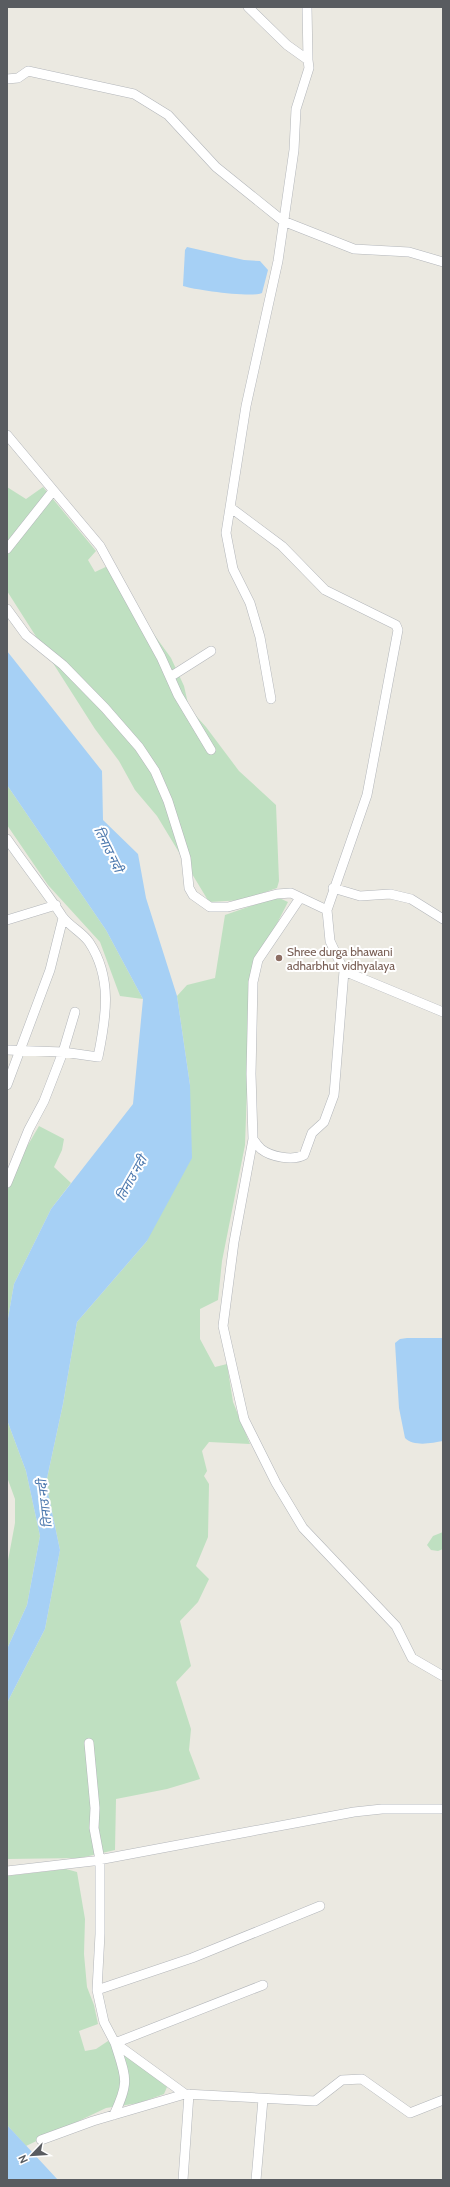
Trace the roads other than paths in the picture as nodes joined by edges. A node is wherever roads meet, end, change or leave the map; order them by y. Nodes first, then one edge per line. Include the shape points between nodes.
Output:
1 (248, 7) edge
2 (307, 7) edge
3 (308, 60) junction
4 (7, 79) edge
5 (284, 221) junction
6 (443, 262) edge
7 (7, 435) edge
8 (53, 491) junction
9 (231, 508) junction
10 (7, 549) edge
11 (7, 609) edge
12 (211, 651) dead end
13 (170, 677) junction
14 (271, 699) dead end
15 (211, 750) dead end
16 (7, 840) edge
17 (333, 888) junction
18 (300, 898) junction
19 (56, 905) junction
20 (327, 910) junction
21 (63, 918) junction
22 (443, 919) edge
23 (7, 920) edge
24 (344, 971) junction
25 (76, 1012) dead end
26 (443, 1012) edge
27 (7, 1050) edge
28 (20, 1051) junction
29 (63, 1052) junction
30 (7, 1085) edge
31 (253, 1139) junction
32 (7, 1183) edge
33 (443, 1676) edge
34 (90, 1743) dead end
35 (443, 1809) edge
36 (100, 1860) junction
37 (7, 1870) edge
38 (320, 1906) dead end
39 (263, 1985) dead end
40 (97, 1990) junction
41 (115, 2043) junction
42 (187, 2094) junction
43 (264, 2099) junction
44 (443, 2100) edge
45 (114, 2115) junction
46 (41, 2140) dead end
47 (183, 2180) edge
48 (256, 2180) edge

1 - 3 street
2 - 3 street
3 - 5 street via 309,68 296,108 294,150
4 - 5 street via 18,78 28,71 134,94 168,115 216,167
5 - 6 street via 354,249 410,252
5 - 9 street via 278,261 246,406
7 - 8 street
8 - 10 street
8 - 13 street via 100,546 162,657
9 - 14 street via 226,533 228,549 233,568 250,603 260,637
9 - 17 street via 282,546 325,590 398,627 366,795
11 - 18 street via 26,635 63,665 105,708 139,747 155,771 186,858 189,888 193,895 210,907 228,907 276,894 290,893
12 - 13 street
13 - 15 street
16 - 19 street
17 - 20 street
17 - 22 street via 360,896 390,894 411,899
18 - 20 street
18 - 31 street via 258,960 253,982
19 - 21 street
19 - 23 street
20 - 24 street via 330,941
21 - 28 street via 50,970
21 - 29 street via 88,940 97,955 103,970 107,1013 98,1057
24 - 26 street
24 - 31 street via 334,1095 324,1122 312,1133 304,1155 298,1158 276,1156 261,1149
25 - 29 street
27 - 28 street
28 - 29 street
28 - 30 street
29 - 32 street
31 - 33 street via 234,1242 223,1326 244,1418 276,1483 304,1528 396,1626 412,1658
34 - 36 street via 94,1828
35 - 36 street via 382,1809 354,1812
36 - 37 street
36 - 40 street
38 - 40 street via 192,1958
39 - 41 street
40 - 41 street via 104,2022
41 - 42 street
41 - 45 street via 125,2084
42 - 43 street
42 - 45 street
42 - 47 street
43 - 44 street via 316,2101 342,2080 362,2079 410,2112
43 - 48 street
45 - 46 street

